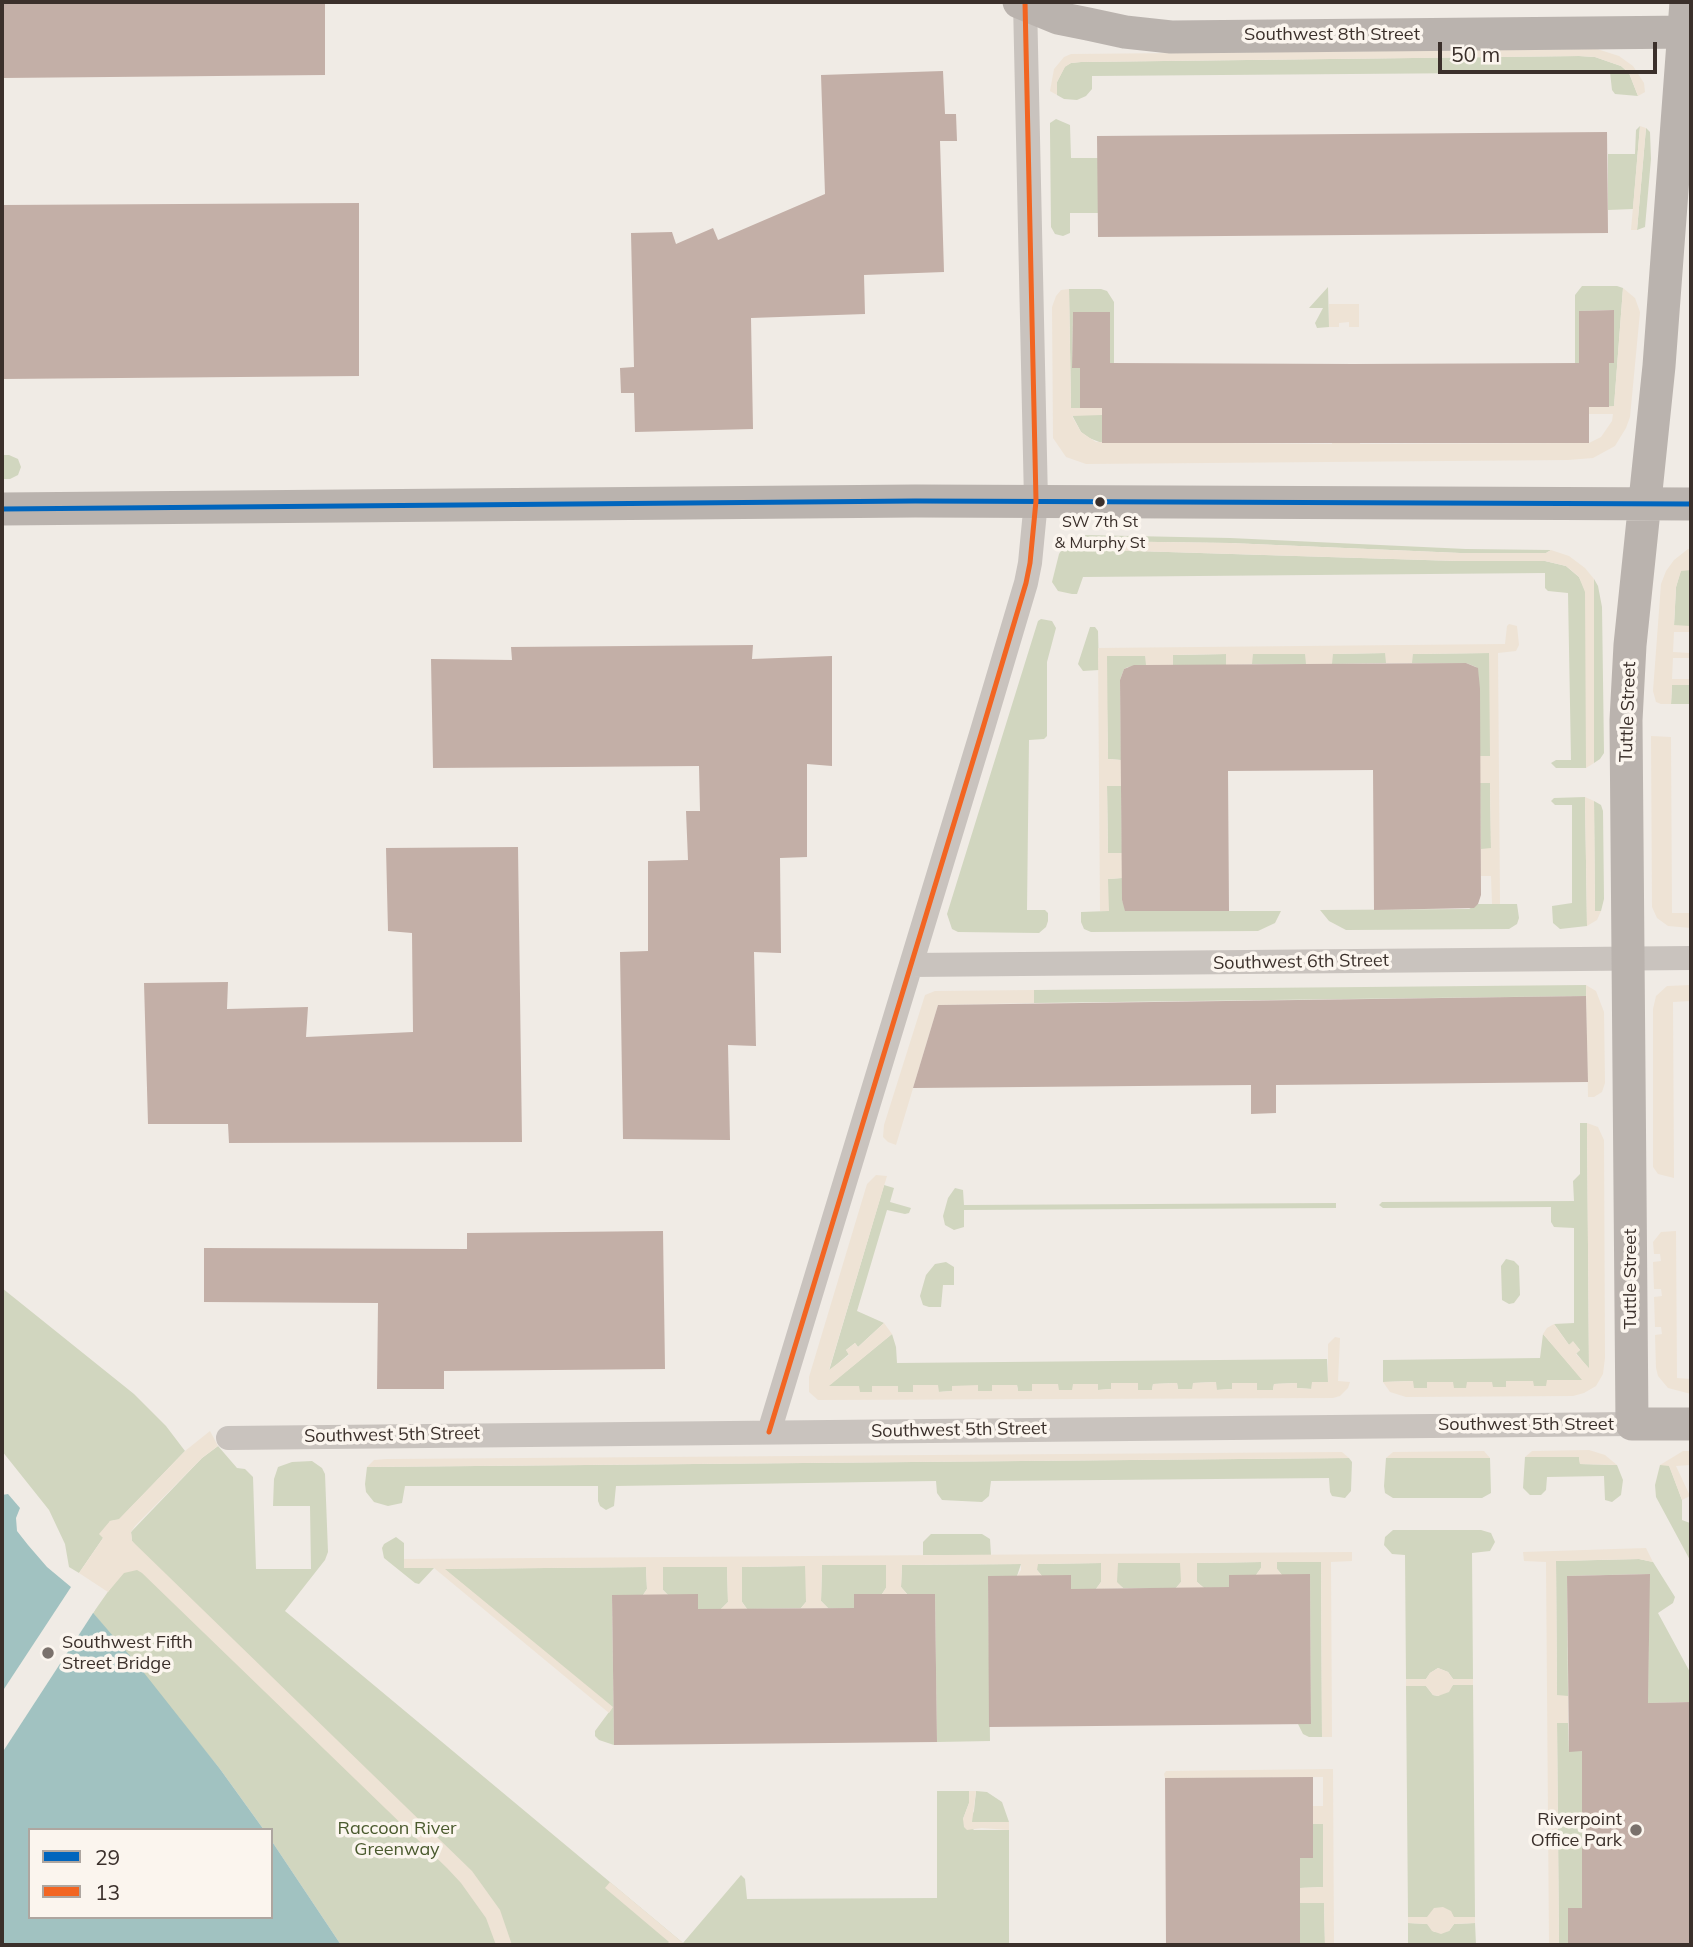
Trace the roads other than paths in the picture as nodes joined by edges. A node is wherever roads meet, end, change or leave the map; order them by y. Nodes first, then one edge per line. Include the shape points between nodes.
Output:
1 (1023, 3) edge
2 (1687, 22) edge
3 (1036, 501) junction
4 (1645, 504) junction
5 (1691, 504) edge
6 (2, 509) edge
7 (1691, 957) edge
8 (1628, 958) junction
9 (911, 965) junction
10 (1632, 1424) junction
11 (1691, 1424) edge
12 (769, 1432) junction
13 (228, 1438) dead end

1 - 2 main road, Southwest 8th Street via 1058,18 1171,37
1 - 3 street
2 - 4 main road, Tuttle Street
3 - 4 main road
3 - 6 main road
3 - 9 street via 1026,583
4 - 5 main road
4 - 8 main road, Tuttle Street via 1626,720
7 - 8 street, Southwest 6th Street
8 - 9 street, Southwest 6th Street
8 - 10 main road, Tuttle Street
9 - 12 street
10 - 11 main road, Southwest 5th Street
10 - 12 street, Southwest 5th Street
12 - 13 street, Southwest 5th Street

